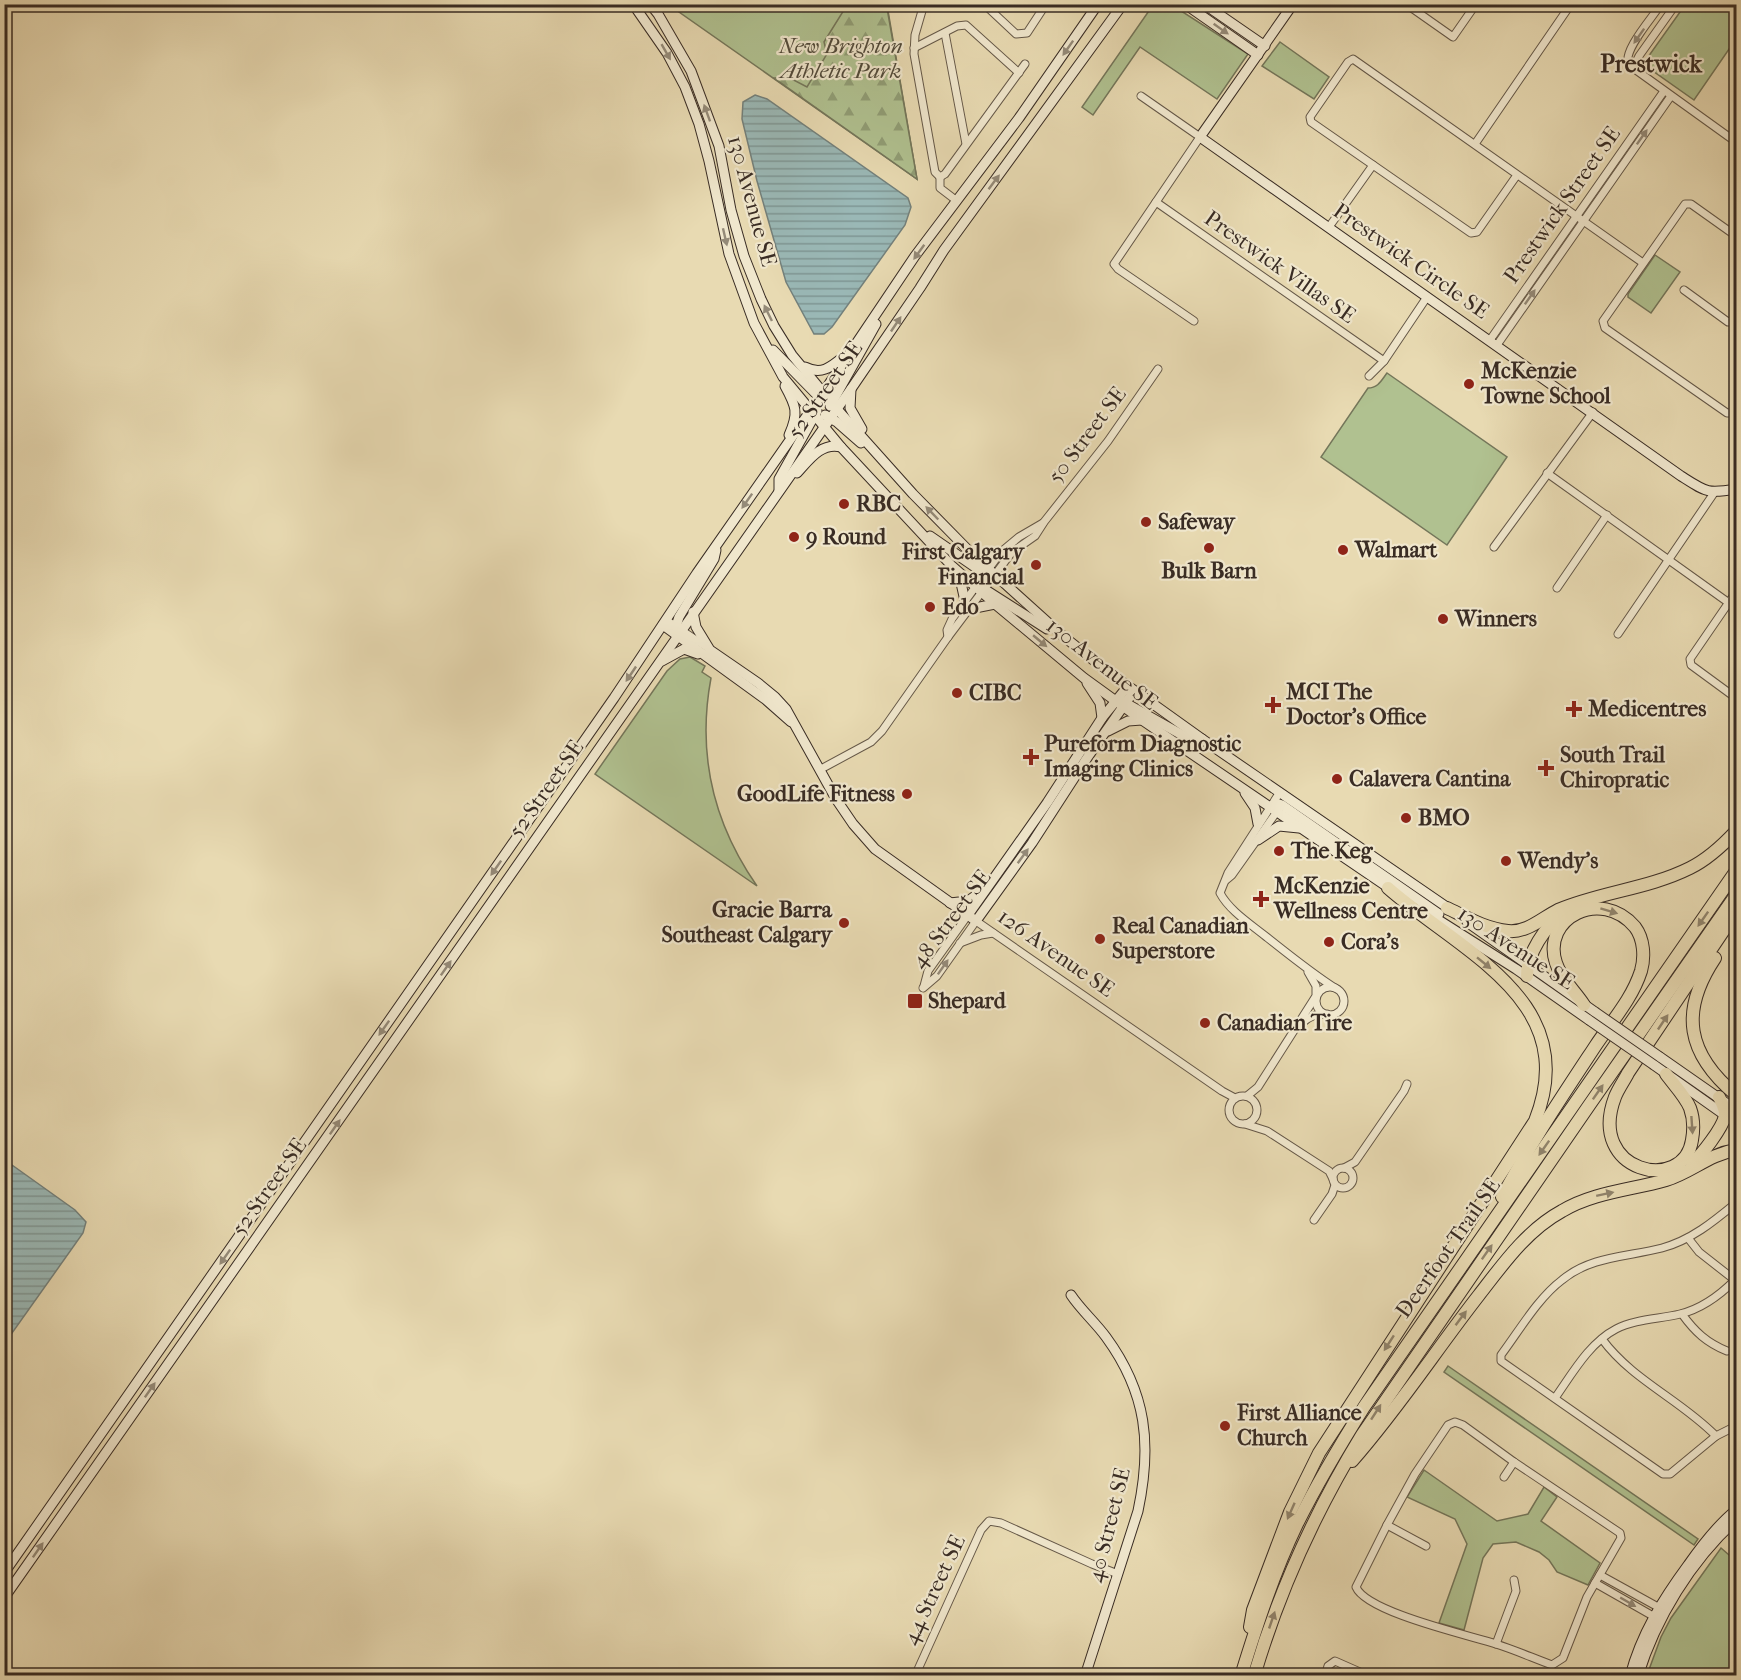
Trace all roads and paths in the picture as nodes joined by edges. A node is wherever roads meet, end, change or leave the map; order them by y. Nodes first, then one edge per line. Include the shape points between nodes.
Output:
1 (633, 4) edge
2 (650, 4) edge
3 (924, 4) edge
4 (984, 4) edge
5 (1046, 4) edge
6 (1098, 4) edge
7 (1117, 4) edge
8 (1124, 4) edge
9 (1185, 4) edge
10 (1204, 4) edge
11 (1293, 4) edge
12 (1406, 4) edge
13 (1476, 4) edge
14 (1571, 4) edge
15 (1661, 4) edge
16 (1676, 4) edge
17 (1108, 25) junction
18 (945, 33) junction
19 (1264, 46) junction
20 (914, 48) junction
21 (1258, 55) junction
22 (1025, 64) dead end
23 (1633, 68) junction
24 (1019, 73) junction
25 (1664, 91) junction
26 (1141, 96) dead end
27 (1671, 96) junction
28 (1200, 137) junction
29 (1737, 142) edge
30 (966, 144) junction
31 (1474, 144) junction
32 (1373, 165) junction
33 (1517, 175) junction
34 (940, 177) junction
35 (957, 201) junction
36 (1156, 202) junction
37 (1577, 216) junction
38 (1584, 221) junction
39 (1329, 227) junction
40 (1737, 236) edge
41 (1643, 263) junction
42 (1684, 290) dead end
43 (1427, 297) junction
44 (745, 300) junction
45 (884, 302) junction
46 (1737, 319) edge
47 (1194, 321) dead end
48 (764, 341) junction
49 (1493, 343) junction
50 (849, 352) junction
51 (1384, 361) junction
52 (798, 362) junction
53 (1158, 369) dead end
54 (1369, 376) dead end
55 (851, 389) junction
56 (824, 408) junction
57 (1593, 412) junction
58 (1737, 413) edge
59 (841, 447) junction
60 (877, 454) junction
61 (778, 458) junction
62 (1547, 473) junction
63 (785, 481) junction
64 (1737, 489) edge
65 (779, 491) junction
66 (1714, 493) junction
67 (1607, 515) junction
68 (1044, 522) junction
69 (919, 531) junction
70 (717, 545) junction
71 (1494, 546) dead end
72 (1000, 552) junction
73 (973, 555) junction
74 (1668, 559) junction
75 (951, 565) junction
76 (989, 573) junction
77 (1557, 588) dead end
78 (981, 590) junction
79 (1737, 592) edge
80 (1729, 603) junction
81 (995, 604) junction
82 (968, 605) junction
83 (1737, 608) edge
84 (693, 612) junction
85 (665, 622) junction
86 (678, 630) junction
87 (1618, 634) dead end
88 (1063, 636) junction
89 (707, 653) junction
90 (656, 666) junction
91 (1084, 678) junction
92 (1131, 688) junction
93 (1737, 698) edge
94 (1121, 703) junction
95 (1102, 718) junction
96 (1142, 720) junction
97 (1103, 733) junction
98 (1202, 740) junction
99 (821, 769) junction
100 (1242, 789) junction
101 (1279, 803) junction
102 (1258, 824) junction
103 (1302, 829) junction
104 (1737, 831) edge
105 (1258, 840) junction
106 (1737, 871) edge
107 (1224, 882) junction
108 (989, 886) junction
109 (1388, 888) junction
110 (1737, 896) edge
111 (1581, 901) junction
112 (950, 903) junction
113 (1447, 908) junction
114 (972, 918) junction
115 (1737, 927) edge
116 (993, 933) junction
117 (960, 944) junction
118 (1507, 951) junction
119 (1305, 968) junction
120 (1527, 970) junction
121 (1335, 988) junction
122 (1317, 996) junction
123 (1590, 1012) junction
124 (1328, 1014) junction
125 (1298, 1027) junction
126 (1657, 1061) junction
127 (1666, 1074) junction
128 (1407, 1087) dead end
129 (1258, 1088) junction
130 (1737, 1095) edge
131 (1247, 1096) junction
132 (1719, 1097) joint
133 (1233, 1100) junction
134 (1256, 1105) junction
135 (1731, 1112) edge
136 (1256, 1117) junction
137 (1737, 1123) edge
138 (1245, 1124) junction
139 (1267, 1131) junction
140 (1737, 1150) edge
141 (1355, 1162) junction
142 (1344, 1168) junction
143 (1683, 1173) junction
144 (1352, 1174) junction
145 (1334, 1179) junction
146 (1737, 1203) edge
147 (1314, 1220) dead end
148 (1688, 1238) junction
149 (1474, 1248) junction
150 (1736, 1281) edge
151 (1071, 1294) dead end
152 (1683, 1314) junction
153 (1602, 1339) junction
154 (1727, 1351) dead end
155 (1555, 1398) junction
156 (1737, 1426) edge
157 (1716, 1436) junction
158 (1514, 1462) junction
159 (1504, 1477) dead end
160 (1335, 1480) junction
161 (1737, 1510) edge
162 (1737, 1520) edge
163 (1387, 1525) junction
164 (1426, 1546) dead end
165 (4, 1573) edge
166 (1118, 1574) junction
167 (1600, 1575) junction
168 (1514, 1580) dead end
169 (1596, 1583) junction
170 (4, 1598) edge
171 (1658, 1613) junction
172 (1496, 1644) junction
173 (915, 1676) edge
174 (1085, 1676) edge
175 (1241, 1676) edge
176 (1254, 1676) edge
177 (1325, 1676) edge
178 (1369, 1676) edge
179 (1630, 1676) edge
180 (1638, 1676) edge

1 -> 44 main road, 130 Avenue SE via 685,87 699,124 729,254
52 -> 2 main road, 130 Avenue SE via 774,326 744,256 719,146 691,71
3 - 20 street
4 - 5 street via 1016,34 1027,33
6 -> 35 main road, 52 Street SE
7 - 17 main road
8 - 17 main road, 52 Street SE
9 -> 21 main road
10 - 19 main road
11 - 19 main road
12 - 13 street via 1453,37
14 - 31 street
15 -> 23 street via 1628,51 1627,61
16 - 23 street
55 -> 17 main road, 52 Street SE via 944,250
18 - 20 street
18 - 24 street via 966,25
18 - 30 street
19 - 21 main road
20 - 34 street via 935,172
21 - 28 main road
22 - 24 street
23 - 25 street
24 - 30 street
25 - 27 street
25 - 37 street, Prestwick Street SE
26 - 28 street
27 - 29 street
38 -> 27 street, Prestwick Street SE
28 - 36 street
28 - 39 main road, Prestwick Circle SE
30 - 34 street
31 - 32 street via 1353,59 1310,117 1311,122
31 - 33 street
32 - 33 street via 1471,233 1477,232
32 - 39 street
33 - 37 street
34 - 35 street via 940,188
35 -> 45 main road, 52 Street SE
36 - 47 street via 1114,264
36 - 51 street, Prestwick Villas SE
37 - 38 street
37 - 49 street, Prestwick Street SE
38 - 41 street
49 -> 38 street, Prestwick Street SE
39 - 43 main road, Prestwick Circle SE
40 - 41 street via 1691,204 1684,204
41 - 58 street via 1603,321 1605,328 1727,413
42 - 46 street via 1728,322
43 - 49 main road, Prestwick Circle SE
43 - 51 street
44 - 48 main road, 130 Avenue SE
44 - 61 main road via 751,326 796,412
45 - 50 main road, 52 Street SE
45 - 56 main road via 878,320
48 - 56 main road
48 - 56 main road, 130 Avenue SE via 783,377
49 - 57 main road, Prestwick Circle SE
50 - 52 main road via 820,372
50 - 56 main road, 52 Street SE
51 - 54 street
52 - 56 main road, 130 Avenue SE
53 - 68 street, 50 Street SE
55 - 56 main road, 52 Street SE
55 - 60 main road via 852,414
56 - 59 main road, 130 Avenue SE
56 - 60 main road, 130 Avenue SE
56 - 61 main road, 52 Street SE
56 - 63 main road, 52 Street SE
56 - 65 main road via 779,479
57 - 62 street
57 - 66 main road, Prestwick Circle SE via 1681,476
59 - 63 main road via 833,445 819,451 793,478
59 - 69 main road, 130 Avenue SE
73 -> 60 main road, 130 Avenue SE
61 -> 70 main road, 52 Street SE
62 - 67 street
62 - 71 street
63 - 65 main road, 52 Street SE
64 - 66 main road
65 - 84 main road, 52 Street SE
66 - 74 street
67 - 74 street
67 - 77 street
68 - 72 street, 50 Street SE
68 - 76 street, 50 Street SE via 1035,536
69 - 75 main road, 130 Avenue SE
69 - 76 main road
70 - 85 main road, 52 Street SE
70 - 86 main road via 714,559
72 - 73 main road
72 - 76 street, 50 Street SE
73 - 76 main road, 130 Avenue SE
74 - 80 street
74 - 87 street
75 - 78 main road, 130 Avenue SE
75 - 82 main road
76 - 78 street, 50 Street SE
76 - 88 main road, 130 Avenue SE
78 - 81 main road, 130 Avenue SE
78 - 82 street, 50 Street SE
78 - 88 main road
79 - 80 street
80 - 83 street
80 - 93 street via 1690,659 1690,665
81 - 82 main road
81 -> 91 main road, 130 Avenue SE
82 - 99 street, 50 Street SE via 947,630 948,637 878,737
84 - 86 main road, 52 Street SE
84 - 89 main road
85 - 86 main road, 126 Avenue SE
85 -> 165 main road, 52 Street SE
86 - 89 main road, 126 Avenue SE
86 - 90 main road, 52 Street SE
88 - 92 main road, 130 Avenue SE
89 - 90 main road via 684,649
89 - 99 main road, 126 Avenue SE via 775,697
170 -> 90 main road, 52 Street SE
91 - 94 main road, 130 Avenue SE
91 - 95 main road via 1100,703
92 - 94 main road, 48 Street SE
92 - 98 main road, 130 Avenue SE
94 - 95 main road, 48 Street SE
94 - 96 main road, 130 Avenue SE
94 - 97 main road, 48 Street SE
94 - 98 main road via 1191,740
95 - 108 main road, 48 Street SE
96 - 97 main road via 1128,721
96 - 100 main road, 130 Avenue SE
114 -> 97 main road, 48 Street SE via 1059,804
98 - 101 main road, 130 Avenue SE
99 - 112 main road, 126 Avenue SE via 836,799 875,849
100 - 101 main road, 130 Avenue SE
100 - 102 main road via 1255,808
101 - 102 street
101 - 103 main road, 130 Avenue SE
101 - 105 street
101 - 113 main road, 130 Avenue SE via 1342,837
101 - 118 main road via 1439,914
102 - 107 street
103 - 105 main road via 1279,826
103 - 109 main road, 130 Avenue SE
104 - 111 highway via 1681,873
105 - 107 street
106 -> 149 highway, Deerfoot Trail SE
107 - 119 street via 1220,893 1224,900
108 - 112 main road via 968,901
108 - 114 main road, 48 Street SE
109 - 120 main road, 130 Avenue SE
109 -> 175 highway via 1486,964 1524,1002 1543,1041 1547,1074 1544,1098 1535,1121 1319,1453 1290,1512 1253,1610
127 -> 110 highway via 1686,1101 1694,1130 1688,1155 1671,1167 1650,1170 1623,1158 1613,1143 1609,1127 1615,1097 1730,921
160 -> 110 highway, Deerfoot Trail SE via 1396,1383
111 - 113 highway via 1531,926 1509,932
111 - 120 highway via 1550,926
112 - 114 main road, 126 Avenue SE
113 - 118 main road, 130 Avenue SE
114 - 116 street, 126 Avenue SE
114 - 117 street, 48 Street SE
114 -> 117 street, 48 Street SE via 928,971 923,988
115 - 130 highway via 1703,978 1692,1016 1700,1054
116 - 117 street
116 - 133 street, 126 Avenue SE
118 - 120 main road, 130 Avenue SE
119 - 121 street
119 - 122 street via 1313,979
120 - 123 main road, 130 Avenue SE
120 - 123 main road, 130 Avenue SE
121 - 122 street via 1326,988
121 - 124 street via 1344,1003 1340,1011
122 - 124 street via 1318,1006
122 - 125 street
123 - 126 main road, 130 Avenue SE, bridge
123 -> 149 highway via 1563,978 1556,963 1555,941 1562,926 1575,914 1600,908 1624,917 1638,931 1643,947 1640,972 1624,1005 1524,1156
124 - 125 street via 1308,1018
125 - 129 street
126 - 127 main road, 130 Avenue SE
126 - 132 main road, 130 Avenue SE
127 - 135 main road, 130 Avenue SE
128 - 141 street
129 - 131 street
129 - 134 street
131 - 133 street
131 - 134 street
132 - 135 highway
133 - 138 street via 1231,1117
134 - 136 street
135 - 137 main road, 130 Avenue SE
135 - 143 highway
136 - 138 street
136 - 139 street
138 - 139 street
139 - 145 street
140 - 143 highway via 1713,1155
141 - 142 street
141 - 144 street
142 - 144 street
142 - 145 street
160 -> 143 highway via 1376,1434 1466,1312 1532,1233 1561,1211 1593,1196
144 - 145 street via 1352,1184 1347,1188
145 - 147 street via 1332,1194
146 - 148 street
148 - 150 street via 1699,1252
148 - 155 street via 1595,1262 1561,1280 1546,1295 1501,1355 1501,1361
149 - 175 highway, Deerfoot Trail SE via 1364,1407 1323,1475 1283,1556
150 - 152 street via 1719,1296
151 - 166 main road, 40 Street SE via 1119,1356 1133,1383 1145,1430 1143,1486
152 - 153 street via 1617,1328
152 - 154 street via 1711,1344
153 - 155 street
153 - 157 street via 1622,1363 1698,1418
155 - 157 street via 1664,1474 1670,1474
156 - 157 street
158 - 159 street
158 - 163 street via 1463,1425 1448,1425
158 - 167 street via 1620,1533 1622,1538
176 -> 160 highway, Deerfoot Trail SE via 1279,1600
161 - 171 main road via 1704,1541
162 - 171 main road
163 - 164 street
163 - 172 street via 1356,1587 1359,1594 1427,1624
166 - 173 street, 44 Street SE via 989,1521 981,1530
166 - 174 main road, 40 Street SE
167 - 169 street
167 - 171 street
168 - 172 street via 1515,1591
169 -> 171 street
169 - 172 street via 1563,1658 1552,1665
171 - 179 main road
171 - 180 main road
177 - 178 street via 1328,1666 1335,1661

